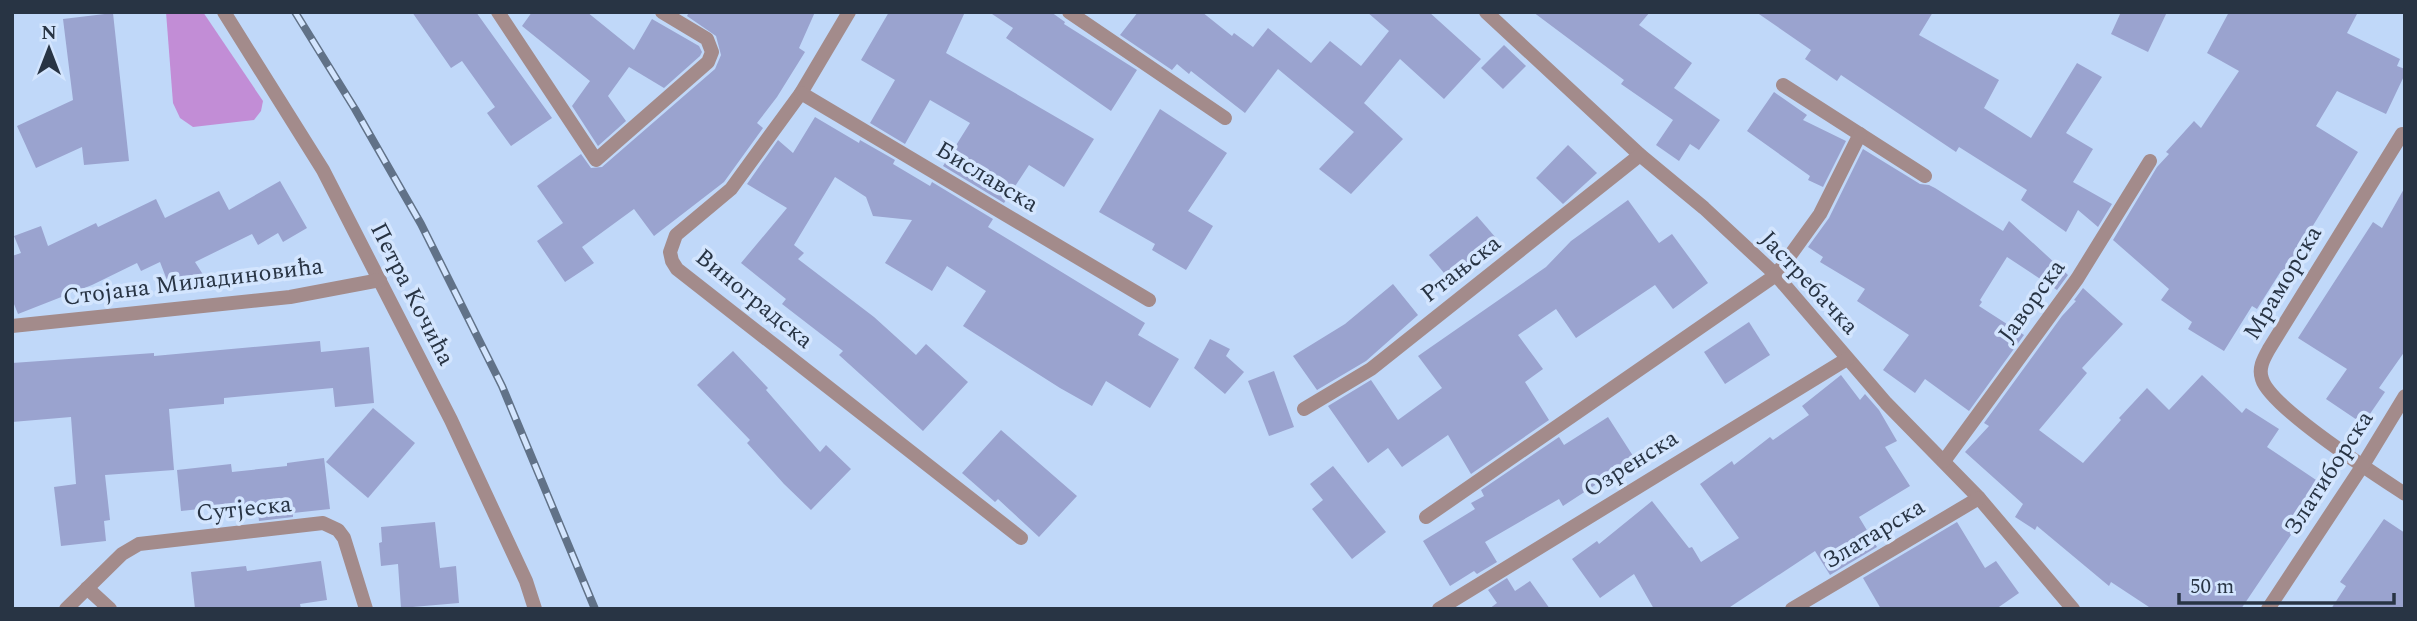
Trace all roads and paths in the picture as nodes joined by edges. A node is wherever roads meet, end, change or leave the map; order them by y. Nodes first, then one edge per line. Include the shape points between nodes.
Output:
1 (224, 12) edge
2 (498, 12) edge
3 (662, 12) edge
4 (849, 12) edge
5 (1069, 12) edge
6 (1486, 12) edge
7 (1783, 85) dead end
8 (801, 93) junction
9 (1225, 118) dead end
10 (1860, 134) junction
11 (2402, 134) dead end
12 (1640, 155) junction
13 (2150, 161) dead end
14 (1925, 176) dead end
15 (1776, 275) junction
16 (380, 280) junction
17 (1149, 300) dead end
18 (12, 326) edge
19 (1847, 359) junction
20 (2405, 396) edge
21 (1304, 410) dead end
22 (1944, 461) junction
23 (2363, 466) junction
24 (2405, 494) edge
25 (1979, 498) junction
26 (1426, 517) dead end
27 (1021, 538) dead end
28 (87, 589) junction
29 (66, 609) edge
30 (110, 609) edge
31 (366, 609) edge
32 (535, 609) edge
33 (1439, 609) edge
34 (1792, 609) edge
35 (2073, 609) edge
36 (2268, 609) edge

1 - 16 street, Петра Кочића via 323,170
2 - 3 street via 596,160 708,62 712,51 707,39
4 - 8 street, Виноградска
5 - 9 street
6 - 12 street, Јастребачка
7 - 10 street
8 - 17 street, Биславска
8 - 27 street, Виноградска via 731,189 676,235 672,261
10 - 14 street
10 - 15 street via 1820,214
11 - 23 street, Мраморска via 2269,349 2260,372 2270,395
12 - 15 street, Јастребачка
12 - 21 street, Ртањска via 1371,369
13 - 22 street, Јаворска via 2077,279
15 - 19 street, Јастребачка
15 - 26 street
16 - 18 street, Стојана Миладиновића via 290,297
16 - 32 street, Петра Кочића via 452,419
19 - 22 street, Јастребачка
19 - 33 street, Озренска
20 - 23 street, Златиборска
22 - 25 street, Јастребачка
23 - 24 street
23 - 36 street, Златиборска
25 - 34 street, Златарска
25 - 35 street, Јастребачка
28 - 29 street, Сутјеска
28 - 30 street
28 - 31 street, Сутјеска via 139,544 323,523 344,538

